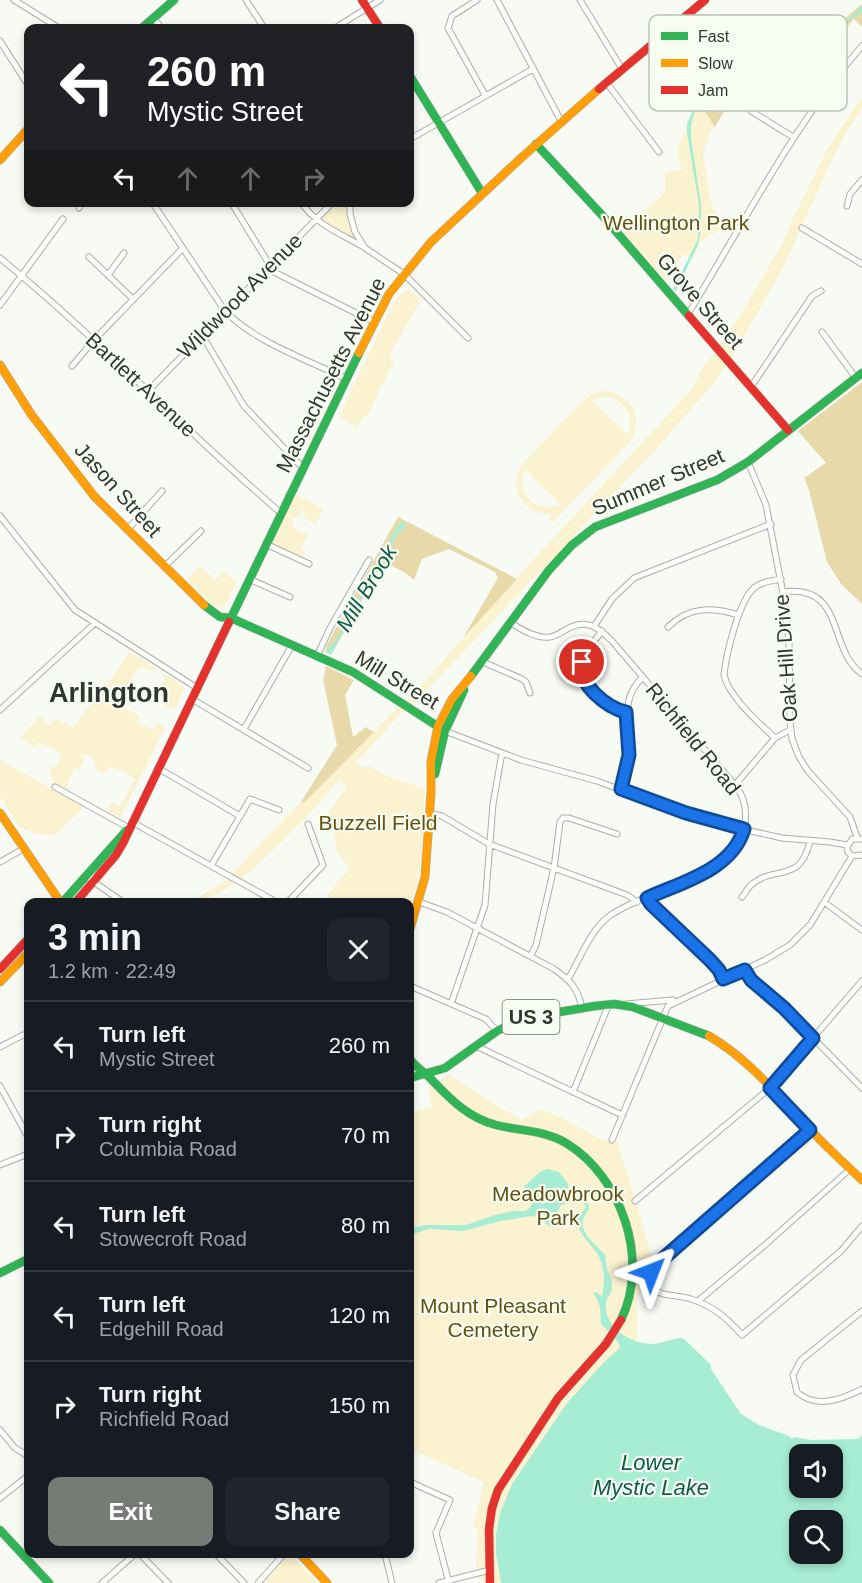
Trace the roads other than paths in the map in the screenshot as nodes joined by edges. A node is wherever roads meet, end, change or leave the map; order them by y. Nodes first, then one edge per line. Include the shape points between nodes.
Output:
1 (14, 0) edge
2 (174, 0) edge
3 (255, 0) edge
4 (362, 0) edge
5 (380, 0) edge
6 (477, 0) edge
7 (497, 0) edge
8 (580, 0) edge
9 (702, 1) edge
10 (247, 2) edge
11 (367, 8) junction
12 (686, 15) edge
13 (154, 18) junction
14 (53, 24) edge
15 (147, 24) edge
16 (158, 24) edge
17 (260, 24) edge
18 (341, 24) edge
19 (377, 24) edge
20 (0, 42) edge
21 (862, 45) edge
22 (649, 46) edge
23 (847, 63) edge
24 (533, 69) junction
25 (622, 69) junction
26 (24, 79) edge
27 (606, 82) junction
28 (414, 83) edge
29 (485, 95) junction
30 (751, 111) dead end
31 (811, 111) edge
32 (437, 121) junction
33 (561, 122) junction
34 (24, 133) edge
35 (414, 136) edge
36 (793, 137) junction
37 (536, 144) junction
38 (659, 152) dead end
39 (0, 160) edge
40 (862, 180) edge
41 (482, 193) junction
42 (848, 206) dead end
43 (155, 207) edge
44 (234, 207) edge
45 (304, 207) edge
46 (328, 207) edge
47 (350, 207) edge
48 (63, 219) dead end
49 (316, 220) junction
50 (802, 228) dead end
51 (364, 248) junction
52 (182, 249) junction
53 (124, 253) dead end
54 (89, 257) dead end
55 (0, 258) edge
56 (862, 264) edge
57 (270, 266) junction
58 (405, 274) junction
59 (108, 275) junction
60 (22, 276) junction
61 (821, 291) dead end
62 (133, 299) junction
63 (0, 305) edge
64 (225, 311) junction
65 (688, 314) junction
66 (374, 322) junction
67 (822, 332) dead end
68 (202, 335) junction
69 (468, 338) dead end
70 (94, 340) junction
71 (0, 365) edge
72 (72, 366) dead end
73 (859, 376) edge
74 (347, 379) junction
75 (751, 387) junction
76 (148, 390) junction
77 (788, 430) junction
78 (748, 462) junction
79 (303, 468) junction
80 (162, 491) dead end
81 (281, 513) junction
82 (0, 516) edge
83 (771, 524) junction
84 (127, 530) junction
85 (201, 531) dead end
86 (266, 544) junction
87 (369, 560) dead end
88 (309, 564) dead end
89 (164, 567) junction
90 (249, 579) junction
91 (781, 579) junction
92 (783, 592) junction
93 (290, 597) dead end
94 (739, 615) junction
95 (231, 618) junction
96 (95, 623) junction
97 (511, 623) junction
98 (595, 625) junction
99 (668, 627) dead end
100 (602, 631) junction
101 (292, 645) junction
102 (317, 656) junction
103 (483, 662) junction
104 (862, 674) edge
105 (643, 677) junction
106 (197, 688) junction
107 (530, 693) dead end
108 (192, 699) junction
109 (0, 711) edge
110 (626, 712) junction
111 (244, 729) junction
112 (441, 729) junction
113 (790, 730) junction
114 (774, 738) junction
115 (501, 753) junction
116 (158, 768) junction
117 (308, 768) dead end
118 (735, 785) junction
119 (55, 787) dead end
120 (621, 789) junction
121 (279, 810) dead end
122 (0, 813) edge
123 (430, 813) junction
124 (240, 816) junction
125 (308, 824) dead end
126 (131, 825) junction
127 (744, 829) junction
128 (617, 834) dead end
129 (860, 838) edge
130 (810, 841) junction
131 (489, 844) junction
132 (847, 845) junction
133 (23, 849) junction
134 (862, 855) edge
135 (852, 856) junction
136 (101, 857) junction
137 (0, 862) edge
138 (211, 866) junction
139 (555, 868) junction
140 (94, 881) junction
141 (742, 897) dead end
142 (55, 898) edge
143 (62, 898) edge
144 (79, 898) edge
145 (117, 898) edge
146 (269, 898) edge
147 (292, 898) edge
148 (647, 898) junction
149 (419, 902) junction
150 (637, 902) junction
151 (824, 902) junction
152 (414, 917) edge
153 (477, 928) junction
154 (862, 930) edge
155 (24, 943) edge
156 (531, 956) junction
157 (24, 957) edge
158 (1, 966) edge
159 (745, 970) junction
160 (9, 973) junction
161 (568, 979) junction
162 (723, 979) junction
163 (862, 981) edge
164 (0, 982) edge
165 (414, 988) edge
166 (681, 999) junction
167 (451, 1004) junction
168 (609, 1004) junction
169 (620, 1005) junction
170 (582, 1008) junction
171 (663, 1017) junction
172 (497, 1031) junction
173 (24, 1035) edge
174 (813, 1038) junction
175 (476, 1046) junction
176 (0, 1047) edge
177 (414, 1064) edge
178 (423, 1075) junction
179 (414, 1077) edge
180 (0, 1086) edge
181 (770, 1088) junction
182 (862, 1088) edge
183 (573, 1092) junction
184 (622, 1115) junction
185 (24, 1130) edge
186 (810, 1130) junction
187 (612, 1140) dead end
188 (24, 1156) edge
189 (0, 1165) edge
190 (849, 1170) junction
191 (862, 1180) edge
192 (635, 1201) dead end
193 (862, 1226) edge
194 (24, 1262) edge
195 (0, 1273) edge
196 (698, 1301) junction
197 (862, 1311) edge
198 (862, 1389) edge
199 (0, 1430) edge
200 (24, 1454) edge
201 (24, 1479) edge
202 (414, 1484) edge
203 (0, 1498) edge
204 (0, 1530) edge
205 (24, 1556) edge
206 (26, 1558) edge
207 (130, 1558) edge
208 (144, 1558) edge
209 (220, 1558) edge
210 (280, 1558) edge
211 (304, 1558) edge
212 (386, 1558) edge
213 (490, 1570) junction
214 (449, 1582) edge
215 (49, 1583) edge
216 (102, 1583) edge
217 (168, 1583) edge
218 (244, 1583) edge
219 (258, 1583) edge
220 (327, 1583) edge
221 (392, 1583) edge
222 (439, 1583) edge
223 (490, 1583) edge

1 - 14 street
2 - 13 main road
3 - 10 street
4 - 11 main road
5 - 11 street
6 - 29 street via 452,16 448,28
7 - 24 street
8 - 25 street
9 - 12 main road, Massachusetts Avenue
10 - 17 street
11 - 18 street
11 - 19 main road
13 - 15 main road
13 - 16 street
20 - 26 street
21 - 23 street
22 - 25 main road, Massachusetts Avenue
24 - 29 street
24 - 33 street
25 - 27 main road, Massachusetts Avenue
27 - 33 main road, Massachusetts Avenue
27 - 38 street
28 - 32 main road
29 - 32 street
30 - 36 street
31 - 36 street
32 - 35 street
32 - 41 main road
33 - 37 main road, Massachusetts Avenue
34 - 39 main road
36 - 65 street
37 - 41 main road, Massachusetts Avenue
37 - 65 main road, Grove Street
40 - 42 street via 850,194
41 - 58 main road, Massachusetts Avenue
43 - 52 street
44 - 57 street
45 - 49 street
46 - 49 street, Wildwood Avenue
47 - 51 street via 355,232
48 - 60 street
49 - 51 street
49 - 57 street, Wildwood Avenue
50 - 56 street
51 - 58 street
52 - 62 street
52 - 64 street
53 - 59 street
54 - 59 street
55 - 60 street, Bartlett Avenue
57 - 64 street, Wildwood Avenue
57 - 66 street via 280,276
58 - 66 main road, Massachusetts Avenue
58 - 69 street
59 - 62 street
60 - 63 street
60 - 70 street, Bartlett Avenue
61 - 75 street via 812,296
62 - 70 street
64 - 68 street, Wildwood Avenue
64 - 74 street via 248,331
65 - 75 main road, Grove Street
66 - 74 main road, Massachusetts Avenue
67 - 73 street
68 - 76 street, Wildwood Avenue
68 - 79 street via 244,406
70 - 72 street
70 - 76 street, Bartlett Avenue
71 - 84 main road, Jason Street via 39,426 94,496
73 - 77 main road, Summer Street
74 - 79 main road, Massachusetts Avenue
75 - 77 main road, Grove Street
76 - 81 street, Bartlett Avenue
77 - 78 main road, Summer Street
78 - 83 street, Oak Hill Drive
78 - 97 main road, Summer Street via 717,480 586,533 549,570
79 - 81 main road, Massachusetts Avenue
80 - 84 street
81 - 86 main road, Massachusetts Avenue
82 - 96 street via 68,603
83 - 91 street, Oak Hill Drive
83 - 98 street via 634,578 612,599
84 - 89 main road, Jason Street
85 - 89 street
86 - 88 street
86 - 90 main road, Massachusetts Avenue
87 - 102 street
89 - 95 main road, Jason Street via 208,609 220,617
90 - 93 street
90 - 95 main road, Massachusetts Avenue
91 - 92 street, Oak Hill Drive
91 - 94 street via 755,587
92 - 104 street via 804,592 821,601 850,661
92 - 113 street, Oak Hill Drive via 789,642
94 - 99 street via 701,609 681,616
94 - 114 street via 725,678 739,700
95 - 101 main road, Mill Street
95 - 106 main road, Massachusetts Avenue
96 - 106 street
96 - 109 street
97 - 98 street via 523,631 549,637 577,625
97 - 103 main road, Summer Street
98 - 100 street, Richfield Road
100 - 105 street, Richfield Road
100 - 110 street via 581,666 583,677 610,705
101 - 102 main road, Mill Street
101 - 111 street
102 - 112 main road, Mill Street via 353,672
103 - 107 street via 522,679
103 - 112 main road, Summer Street
105 - 110 street via 631,694
105 - 118 street, Richfield Road
106 - 108 main road, Massachusetts Avenue
108 - 111 street
108 - 116 main road, Massachusetts Avenue
110 - 120 street via 629,755
111 - 117 street
112 - 115 street
112 - 123 main road, Summer Street
113 - 114 street
113 - 129 street, Oak Hill Drive via 802,761 850,817
114 - 118 street
115 - 120 street
115 - 131 street
116 - 124 street
116 - 126 main road, Massachusetts Avenue
118 - 127 street, Richfield Road via 744,803
119 - 126 street
120 - 127 street
121 - 124 street via 250,799
122 - 133 main road
123 - 131 street
123 - 149 main road, Summer Street
124 - 138 street
125 - 147 street via 323,865
126 - 136 main road, Massachusetts Avenue
126 - 138 street
126 - 140 main road, Massachusetts Avenue via 117,855
127 - 130 street
127 - 148 street via 736,848 722,862
128 - 139 street via 563,818
129 - 132 street
130 - 132 street
130 - 141 street via 798,866 753,884
131 - 139 street
131 - 153 street via 486,900
132 - 135 street
133 - 137 street
133 - 142 main road
134 - 135 street
135 - 151 street
136 - 140 street via 90,876
136 - 143 main road, Massachusetts Avenue
138 - 146 street
139 - 150 street
139 - 156 street
140 - 144 main road, Massachusetts Avenue
140 - 145 street
148 - 150 street
148 - 162 street via 717,968
149 - 152 main road, Summer Street
149 - 153 street
150 - 161 street via 600,924
151 - 154 street
151 - 159 street via 795,941
153 - 156 street
153 - 167 street
155 - 158 main road
156 - 161 street
157 - 160 main road
158 - 160 street
159 - 162 street
159 - 174 street
160 - 164 main road
161 - 170 street via 576,987
162 - 166 street
163 - 174 street
165 - 167 street
166 - 169 street
166 - 171 street via 669,1005
167 - 172 street via 487,1020
168 - 169 main road, US 3
168 - 170 main road, US 3
168 - 183 street
169 - 171 main road, US 3
170 - 172 main road, US 3 via 524,1018
171 - 181 main road, US 3 via 722,1042
171 - 184 street
172 - 175 main road, US 3
173 - 176 street
174 - 181 street
174 - 182 street
175 - 178 main road, US 3 via 448,1066
175 - 183 street
177 - 178 main road
178 - 179 main road, US 3
178 - 213 main road via 479,1119 537,1131 574,1148 593,1165 611,1190 631,1245 631,1285 611,1338 560,1394 503,1479 494,1499
180 - 185 street
181 - 186 main road, US 3
181 - 192 street
183 - 184 street
184 - 187 street
186 - 190 main road, US 3
186 - 196 street via 657,1264 650,1276 656,1292
188 - 189 street
190 - 191 main road, US 3
190 - 196 street
193 - 196 street via 841,1251 742,1335 721,1313
194 - 195 main road
197 - 198 street via 801,1360 793,1375 797,1392 812,1401 832,1401
199 - 200 street
201 - 203 street
202 - 214 street via 450,1500 436,1533
204 - 205 main road
206 - 215 main road
207 - 216 street
208 - 217 street
209 - 218 street
210 - 219 street
211 - 220 main road
212 - 221 street
213 - 214 street
213 - 223 main road
214 - 222 street

